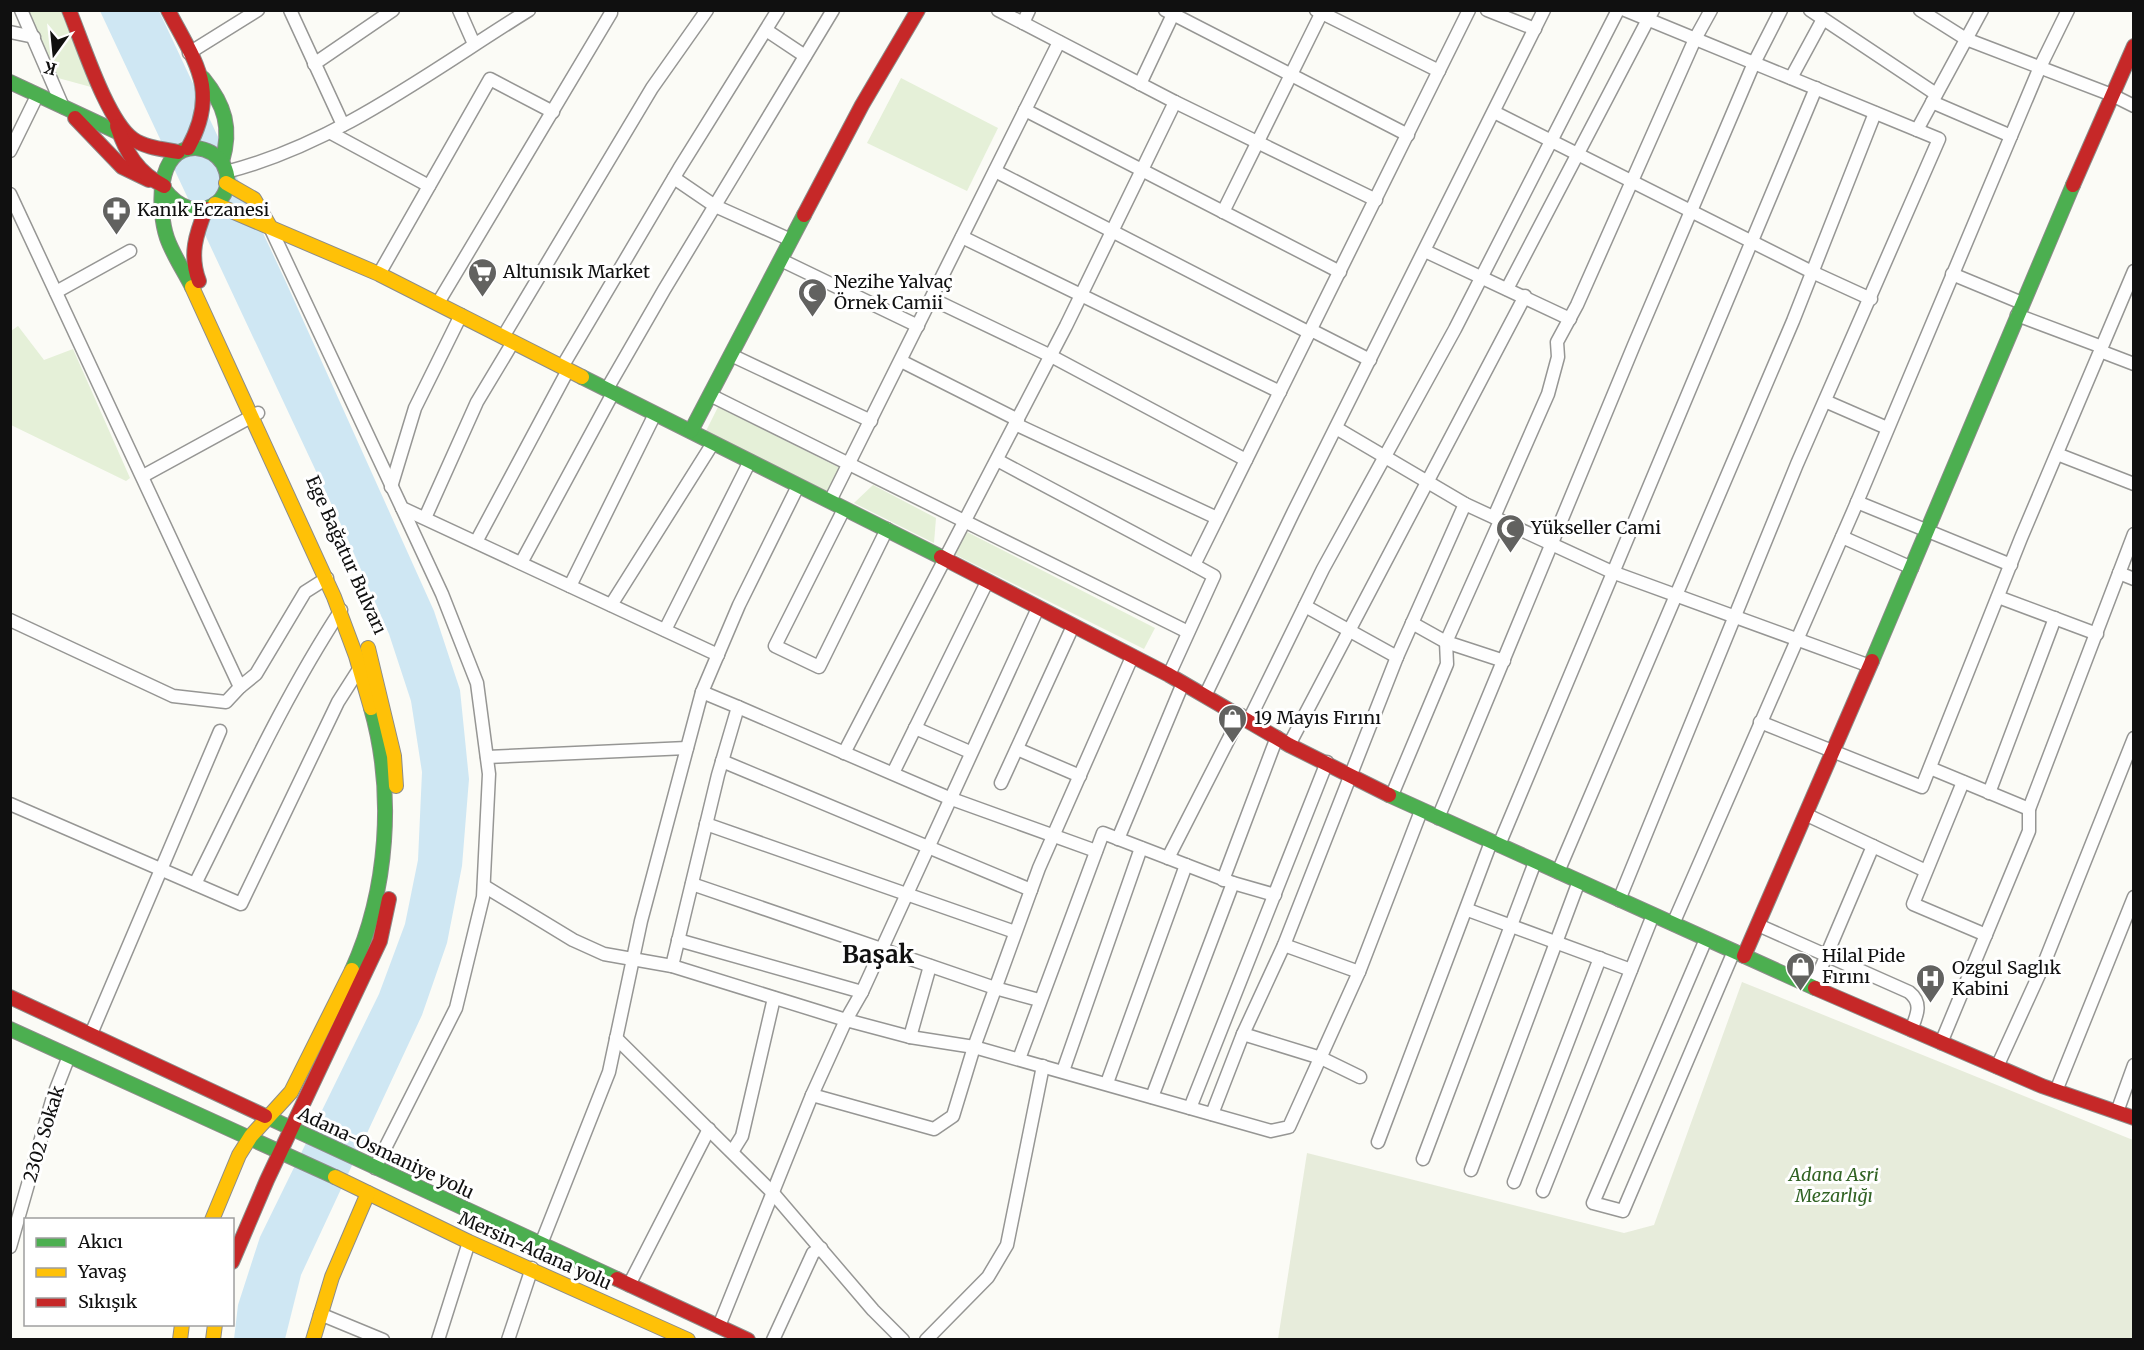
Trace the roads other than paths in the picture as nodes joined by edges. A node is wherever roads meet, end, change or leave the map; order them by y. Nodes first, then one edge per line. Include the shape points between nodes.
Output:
1 (21, 10) edge
2 (69, 10) edge
3 (168, 10) edge
4 (258, 10) edge
5 (290, 10) edge
6 (393, 10) edge
7 (459, 10) edge
8 (529, 10) edge
9 (707, 10) edge
10 (777, 10) edge
11 (832, 10) edge
12 (918, 10) edge
13 (998, 10) edge
14 (1029, 10) edge
15 (1468, 10) edge
16 (1487, 10) edge
17 (1544, 10) edge
18 (1618, 10) edge
19 (1625, 10) edge
20 (1711, 10) edge
21 (1781, 10) edge
22 (1810, 10) edge
23 (1920, 10) edge
24 (1982, 10) edge
25 (2068, 10) edge
26 (1320, 11) edge
27 (1171, 12) edge
28 (611, 13) dead end
29 (1651, 15) edge
30 (1823, 19) junction
31 (1023, 23) junction
32 (1536, 29) junction
33 (766, 30) junction
34 (10, 32) edge
35 (34, 37) junction
36 (1695, 39) junction
37 (1966, 39) junction
38 (1059, 42) junction
39 (474, 44) junction
40 (2133, 46) edge
41 (189, 53) junction
42 (805, 56) junction
43 (1754, 63) junction
44 (314, 64) junction
45 (2040, 67) junction
46 (1439, 71) junction
47 (1291, 75) junction
48 (201, 77) junction
49 (1791, 78) junction
50 (10, 82) edge
51 (1140, 84) junction
52 (1816, 88) junction
53 (2112, 95) junction
54 (38, 96) junction
55 (107, 98) junction
56 (1934, 98) junction
57 (1175, 102) junction
58 (2133, 106) edge
59 (63, 107) junction
60 (1025, 110) junction
61 (553, 112) junction
62 (1494, 112) junction
63 (1875, 113) junction
64 (81, 116) junction
65 (343, 125) junction
66 (1917, 130) junction
67 (331, 133) junction
68 (1408, 135) junction
69 (125, 136) junction
70 (2010, 136) junction
71 (1552, 141) junction
72 (1257, 142) junction
73 (183, 150) junction
74 (10, 151) edge
75 (1579, 154) junction
76 (1142, 170) junction
77 (995, 171) junction
78 (225, 172) junction
79 (674, 178) junction
80 (1634, 181) junction
81 (160, 185) junction
82 (429, 186) junction
83 (10, 194) edge
84 (1376, 200) junction
85 (715, 206) junction
86 (210, 207) junction
87 (1691, 211) junction
88 (1223, 212) junction
89 (269, 225) junction
90 (1112, 232) junction
91 (962, 237) junction
92 (791, 240) junction
93 (1753, 243) junction
94 (130, 251) dead end
95 (1425, 251) junction
96 (781, 260) junction
97 (1340, 272) junction
98 (1812, 272) junction
99 (379, 274) junction
100 (1952, 274) junction
101 (1481, 278) junction
102 (2132, 278) edge
103 (1507, 289) junction
104 (56, 292) junction
105 (1082, 294) junction
106 (1525, 296) junction
107 (932, 299) junction
108 (1870, 299) junction
109 (438, 303) junction
110 (2019, 309) junction
111 (461, 315) junction
112 (1570, 319) junction
113 (918, 326) junction
114 (1310, 332) junction
115 (508, 339) junction
116 (2101, 349) junction
117 (731, 355) junction
118 (1051, 356) junction
119 (1370, 360) junction
120 (901, 361) junction
121 (2133, 364) edge
122 (565, 368) junction
123 (610, 391) junction
124 (1280, 392) junction
125 (710, 395) junction
126 (1825, 401) junction
127 (256, 414) junction
128 (654, 414) junction
129 (871, 421) junction
130 (1016, 422) junction
131 (1336, 428) junction
132 (1887, 429) junction
133 (691, 431) junction
134 (713, 443) junction
135 (2057, 454) junction
136 (1385, 457) junction
137 (996, 460) junction
138 (1246, 460) junction
139 (750, 461) junction
140 (849, 465) junction
141 (143, 476) junction
142 (1428, 482) junction
143 (2133, 484) edge
144 (798, 486) junction
145 (391, 487) junction
146 (830, 501) junction
147 (1857, 502) junction
148 (1465, 504) junction
149 (402, 508) junction
150 (844, 509) junction
151 (1217, 518) junction
152 (424, 519) junction
153 (1497, 519) junction
154 (964, 520) junction
155 (887, 529) junction
156 (1927, 531) junction
157 (2133, 534) edge
158 (1842, 537) junction
159 (476, 542) junction
160 (1552, 543) junction
161 (943, 560) junction
162 (521, 563) junction
163 (1194, 565) junction
164 (2011, 565) junction
165 (1911, 568) junction
166 (1612, 572) junction
167 (2119, 573) junction
168 (327, 578) junction
169 (2133, 579) edge
170 (987, 582) junction
171 (570, 586) junction
172 (1675, 596) junction
173 (1998, 597) junction
174 (611, 605) junction
175 (1305, 606) junction
176 (1038, 608) junction
177 (341, 610) junction
178 (1734, 618) junction
179 (2055, 618) junction
180 (10, 620) edge
181 (1412, 623) junction
182 (1073, 626) junction
183 (665, 630) junction
184 (1188, 632) junction
185 (1348, 632) junction
186 (2097, 634) junction
187 (1797, 638) junction
188 (1446, 642) junction
189 (369, 653) junction
190 (718, 655) junction
191 (1132, 657) junction
192 (1397, 657) junction
193 (1504, 661) junction
194 (1870, 666) junction
195 (360, 668) junction
196 (1169, 675) junction
197 (1184, 683) junction
198 (240, 687) junction
199 (702, 692) junction
200 (1205, 696) junction
201 (738, 707) junction
202 (1245, 717) junction
203 (1760, 722) junction
204 (915, 728) junction
205 (220, 731) dead end
206 (1283, 741) junction
207 (2133, 741) edge
208 (687, 748) junction
209 (1017, 749) junction
210 (1835, 751) junction
211 (970, 752) junction
212 (844, 753) junction
213 (487, 757) junction
214 (722, 761) junction
215 (1327, 762) junction
216 (1930, 768) junction
217 (893, 774) junction
218 (1351, 775) junction
219 (1080, 776) junction
220 (1964, 782) junction
221 (1001, 783) dead end
222 (1989, 793) junction
223 (1392, 795) junction
224 (949, 798) junction
225 (10, 804) edge
226 (2029, 810) junction
227 (1421, 811) junction
228 (1806, 815) junction
229 (1438, 818) junction
230 (706, 824) junction
231 (1053, 836) junction
232 (1118, 839) junction
233 (1495, 844) junction
234 (1873, 846) junction
235 (926, 848) junction
236 (1141, 848) junction
237 (1095, 851) junction
238 (1168, 858) junction
239 (1535, 862) junction
240 (1186, 865) junction
241 (159, 869) junction
242 (1926, 871) junction
243 (1557, 872) junction
244 (1228, 881) junction
245 (1579, 882) junction
246 (195, 884) junction
247 (692, 884) junction
248 (484, 886) junction
249 (1030, 890) junction
250 (905, 894) junction
251 (1275, 895) junction
252 (2133, 897) edge
253 (1619, 900) junction
254 (1468, 910) junction
255 (1653, 915) junction
256 (1512, 924) junction
257 (1673, 924) junction
258 (1758, 925) junction
259 (1015, 932) junction
260 (1986, 935) junction
261 (1706, 939) junction
262 (678, 940) junction
263 (1556, 941) junction
264 (1284, 945) junction
265 (880, 949) junction
266 (1739, 954) junction
267 (1827, 955) junction
268 (1600, 958) junction
269 (633, 959) junction
270 (672, 966) junction
271 (930, 966) junction
272 (1631, 970) junction
273 (1359, 972) junction
274 (1813, 987) junction
275 (994, 988) junction
276 (862, 992) junction
277 (10, 997) edge
278 (774, 998) junction
279 (1039, 1000) junction
280 (846, 1020) junction
281 (10, 1029) edge
282 (1911, 1030) junction
283 (91, 1034) junction
284 (1243, 1034) junction
285 (910, 1036) junction
286 (616, 1038) junction
287 (1941, 1043) junction
288 (974, 1047) junction
289 (69, 1056) junction
290 (1321, 1058) junction
291 (1019, 1059) junction
292 (2133, 1065) edge
293 (1043, 1066) junction
294 (1997, 1067) junction
295 (1063, 1071) junction
296 (1360, 1077) dead end
297 (1107, 1083) junction
298 (2056, 1091) junction
299 (812, 1095) junction
300 (1152, 1097) junction
301 (1190, 1108) junction
302 (2117, 1112) junction
303 (1212, 1114) junction
304 (268, 1118) junction
305 (2133, 1118) edge
306 (709, 1129) junction
307 (296, 1131) junction
308 (249, 1138) junction
309 (1378, 1142) dead end
310 (732, 1152) junction
311 (285, 1153) junction
312 (1423, 1160) dead end
313 (375, 1168) junction
314 (1471, 1170) dead end
315 (1514, 1182) dead end
316 (1543, 1191) dead end
317 (772, 1192) junction
318 (368, 1193) junction
319 (213, 1218) edge
320 (469, 1242) junction
321 (541, 1244) junction
322 (10, 1246) edge
323 (821, 1248) junction
324 (234, 1257) edge
325 (532, 1268) junction
326 (629, 1285) junction
327 (320, 1314) junction
328 (719, 1326) junction
329 (680, 1338) edge
330 (313, 1340) edge
331 (384, 1340) edge
332 (438, 1340) edge
333 (508, 1340) edge
334 (748, 1340) edge
335 (773, 1340) edge
336 (903, 1340) edge
337 (926, 1340) edge

1 - 35 street
2 - 55 main road
3 - 41 main road
4 - 41 street
5 - 44 street
6 - 44 street
7 - 39 street
8 - 39 street
9 - 115 street via 652,88
10 - 33 street
11 - 42 street
12 - 92 main road via 862,105
13 - 31 street
14 - 31 street
15 - 46 street
16 - 32 street
17 - 32 street
18 - 71 street
19 - 29 street
20 - 36 street
21 - 43 street
22 - 30 street
23 - 37 street
24 - 37 street
25 - 45 street
26 - 46 street
26 - 47 street
27 - 47 street
27 - 51 street
28 - 61 street
29 - 36 street
29 - 75 street
30 - 49 street
30 - 56 street
31 - 38 street
32 - 62 street
33 - 42 street
33 - 79 street
34 - 35 street
35 - 59 street
36 - 43 street
36 - 80 street
37 - 45 street
37 - 56 street
38 - 51 street
38 - 60 street
39 - 65 street
40 - 53 main road
41 - 48 main road
42 - 85 street
43 - 49 street
43 - 87 street
44 - 65 street
45 - 53 street
45 - 70 street
46 - 68 street
47 - 68 street
47 - 72 street
48 - 73 main road via 205,118
48 - 78 main road via 219,100 229,130
49 - 52 street
50 - 54 main road
51 - 57 street
52 - 63 street
52 - 93 street
53 - 58 street
53 - 110 main road
54 - 59 main road
54 - 74 street
55 - 64 main road via 100,111
55 - 69 main road
56 - 66 street
56 - 70 street
57 - 72 street
57 - 76 street
59 - 64 main road
59 - 81 main road via 122,167
60 - 76 street
60 - 77 street
61 - 82 street via 490,78
61 - 109 street
62 - 71 street
62 - 95 street
63 - 66 street
63 - 98 street
64 - 69 main road
65 - 67 street
66 - 108 street via 1939,139
67 - 78 street via 262,163
67 - 82 street
68 - 84 street
69 - 73 main road via 152,147
69 - 81 main road via 135,166
70 - 100 street
71 - 75 street
71 - 101 street
72 - 84 street
72 - 88 street
73 - 78 main road via 209,151
73 - 81 main road via 165,169
75 - 80 street
75 - 103 street
76 - 88 street
76 - 90 street
77 - 90 street
77 - 91 street
78 - 86 main road via 222,197
78 - 89 main road via 254,199
79 - 85 street
79 - 122 street
80 - 87 street
80 - 112 street
81 - 86 main road via 185,210
81 - 127 main road, Ege Bağatur Bulvarı via 166,236
82 - 99 street
83 - 104 street
84 - 97 street
85 - 92 street
85 - 123 street
86 - 89 main road
86 - 127 main road, Ege Bağatur Bulvarı via 192,244 192,265
87 - 93 street
87 - 160 street
88 - 97 street
89 - 99 main road
89 - 145 street
90 - 105 street
90 - 114 street
91 - 105 street
91 - 107 street
92 - 96 main road
93 - 98 street
93 - 166 street
94 - 104 street
95 - 101 street
95 - 119 street
96 - 113 street
96 - 117 main road
97 - 114 street
98 - 108 street
98 - 172 street
99 - 109 main road
100 - 110 street
100 - 132 street
101 - 103 street
101 - 136 street
102 - 116 street
103 - 106 street
104 - 141 street
105 - 118 street
105 - 124 street
106 - 112 street
106 - 142 street
107 - 113 street
107 - 118 street
108 - 126 street
109 - 111 main road
110 - 116 street
110 - 156 main road
111 - 115 main road
111 - 145 street via 415,408
112 - 153 street via 1557,342 1558,357 1548,394
113 - 120 street
114 - 119 street
114 - 124 street
115 - 122 main road
115 - 152 street
116 - 121 street
116 - 135 street
117 - 125 main road
117 - 129 street
118 - 130 street
118 - 138 street
119 - 131 street
120 - 129 street
120 - 130 street
122 - 123 main road
122 - 159 street
123 - 128 main road
123 - 162 street
124 - 138 street
125 - 133 main road
125 - 140 street
126 - 132 street
126 - 178 street
127 - 141 street
127 - 168 main road, Ege Bağatur Bulvarı
127 - 189 main road, Ege Bağatur Bulvarı via 359,623
128 - 133 main road
128 - 171 street
129 - 140 street
130 - 137 street
130 - 151 street
131 - 136 street
131 - 200 street
132 - 147 street
133 - 134 main road
134 - 139 main road
134 - 174 street
135 - 143 street
135 - 164 street
136 - 142 street
136 - 175 street
137 - 154 street
137 - 163 street
138 - 151 street
139 - 144 main road
139 - 183 street
140 - 146 street
140 - 154 street
141 - 198 street
142 - 148 street
142 - 185 street
144 - 146 main road
144 - 190 street
145 - 149 street
146 - 150 main road
147 - 156 street
147 - 158 street
148 - 153 street
148 - 181 street
149 - 152 street
149 - 213 street via 477,683
150 - 155 main road
150 - 155 street via 775,646 819,667
151 - 163 street
152 - 159 street
153 - 160 street
153 - 188 street
154 - 161 street
154 - 184 street
155 - 161 main road
156 - 164 street
156 - 165 main road
157 - 167 street
158 - 165 street
158 - 187 street
159 - 162 street
160 - 166 street
160 - 193 street
161 - 170 main road
161 - 212 street
162 - 171 street
163 - 184 street via 1214,576
164 - 173 street
165 - 194 main road
166 - 172 street
166 - 233 street
167 - 169 street
167 - 186 street
168 - 177 main road, Ege Bağatur Bulvarı
168 - 198 street via 305,592 256,674
170 - 176 main road
170 - 204 street
171 - 174 street
172 - 178 street
172 - 243 street
173 - 179 street
173 - 216 street
174 - 183 street
175 - 185 street
175 - 202 street
176 - 182 main road
176 - 211 street
177 - 195 main road, Ege Bağatur Bulvarı
177 - 246 street via 253,767
178 - 187 street
178 - 253 street
179 - 186 street
179 - 222 street
180 - 198 street via 173,696 226,702
181 - 188 street
181 - 192 street
182 - 191 main road
182 - 209 street
183 - 190 street
184 - 196 street
185 - 192 street
185 - 206 street
186 - 226 street
187 - 194 street
187 - 203 street
188 - 193 street
188 - 223 street via 1447,664
189 - 195 street
189 - 307 main road, Ege Bağatur Bulvarı via 394,756 398,811 393,882 380,941
190 - 199 street
191 - 196 main road
191 - 219 street
192 - 218 street
193 - 229 street
194 - 210 main road
195 - 246 street via 338,702 241,904
195 - 304 main road, Ege Bağatur Bulvarı via 376,725 385,795 384,864 374,910 355,963 285,1102
196 - 197 main road
197 - 200 main road
197 - 232 street
199 - 201 street
199 - 208 street
200 - 202 main road
201 - 212 street
201 - 214 street
202 - 206 main road
202 - 238 street
203 - 210 street
203 - 257 street
204 - 211 street
204 - 217 street
205 - 241 street
206 - 215 main road
206 - 244 street
207 - 294 street via 2043,966
208 - 213 street
208 - 269 street
209 - 219 street
209 - 221 street
210 - 216 street via 1922,787
210 - 228 main road
211 - 224 street
212 - 217 street
213 - 248 street
214 - 230 street
214 - 235 street
215 - 218 main road
215 - 251 street
216 - 220 street
217 - 224 street
218 - 223 main road
218 - 264 street
219 - 231 street
220 - 222 street
220 - 242 street
222 - 226 street
223 - 227 main road
224 - 231 street
224 - 235 street
225 - 241 street
226 - 260 street via 2029,831
227 - 229 main road
227 - 273 street
228 - 234 street
228 - 258 main road
229 - 233 main road
230 - 247 street
230 - 250 street
231 - 237 street
231 - 249 street
232 - 236 street
232 - 237 street via 1102,832
233 - 239 main road
233 - 254 street
234 - 242 street
234 - 267 street
235 - 249 street
235 - 250 street
236 - 238 street
236 - 295 street
237 - 279 street
238 - 240 street
239 - 243 main road
239 - 256 street
240 - 244 street
240 - 297 street
241 - 246 street
241 - 283 street
242 - 260 street via 1913,904
243 - 245 main road
244 - 251 street
244 - 300 street
245 - 253 main road
245 - 263 street
247 - 262 street
247 - 265 street
248 - 269 street via 587,947
248 - 313 street via 456,1008
249 - 259 street
250 - 259 street
250 - 265 street
251 - 301 street
252 - 298 street
253 - 255 main road
254 - 256 street
254 - 309 street
255 - 257 main road
255 - 272 street
256 - 263 street
256 - 312 street
257 - 261 main road
258 - 266 main road
258 - 267 street
259 - 275 street
260 - 287 street
261 - 266 main road
261 - 266 street via 1593,1203 1623,1211
262 - 270 street
262 - 276 street
263 - 268 street
263 - 314 street
264 - 273 street
264 - 284 street
265 - 271 street
265 - 276 street
266 - 274 main road
267 - 274 street
267 - 282 street via 1912,995 1918,1011
268 - 272 street
268 - 315 street
269 - 270 street
269 - 286 street
270 - 278 street
271 - 275 street
271 - 285 street
272 - 316 street
273 - 290 street
274 - 282 main road
275 - 279 street
275 - 288 street
276 - 280 street
277 - 283 main road, Adana-Osmaniye yolu
278 - 280 street
278 - 310 street via 742,1136
279 - 291 street
280 - 285 street
280 - 299 street
281 - 289 main road
282 - 287 main road
283 - 304 main road, Adana-Osmaniye yolu
284 - 290 street
284 - 303 street
285 - 288 street
286 - 306 street
286 - 321 street via 609,1072
287 - 294 main road
288 - 291 street
288 - 299 street via 953,1116 934,1129
289 - 308 main road
289 - 322 street, 2302 Sokak via 53,1097
290 - 296 street
290 - 303 street via 1291,1125 1285,1129 1271,1131
291 - 293 street
292 - 302 street
293 - 295 street
293 - 337 street via 1007,1245 988,1277
294 - 298 main road
295 - 297 street
297 - 300 street
298 - 302 main road
299 - 317 street
300 - 301 street
301 - 303 street
302 - 305 main road
304 - 307 main road, Adana-Osmaniye yolu
304 - 308 main road, Ege Bağatur Bulvarı
306 - 310 street
306 - 326 street
307 - 311 main road, Ege Bağatur Bulvarı
307 - 313 main road, Adana-Osmaniye yolu
308 - 311 main road
308 - 319 main road, Ege Bağatur Bulvarı
310 - 317 street
311 - 318 main road
311 - 324 main road, Ege Bağatur Bulvarı via 267,1180
313 - 321 main road, Adana-Osmaniye yolu
317 - 323 street
317 - 328 street
318 - 320 main road, Mersin-Adana yolu
318 - 327 main road
320 - 325 main road, Mersin-Adana yolu
320 - 332 street
321 - 326 main road, Adana-Osmaniye yolu
323 - 335 street via 813,1253
323 - 336 street
325 - 329 main road, Mersin-Adana yolu
325 - 333 street
326 - 328 main road, Adana-Osmaniye yolu
327 - 330 main road
327 - 331 street
328 - 334 main road, Adana-Osmaniye yolu

